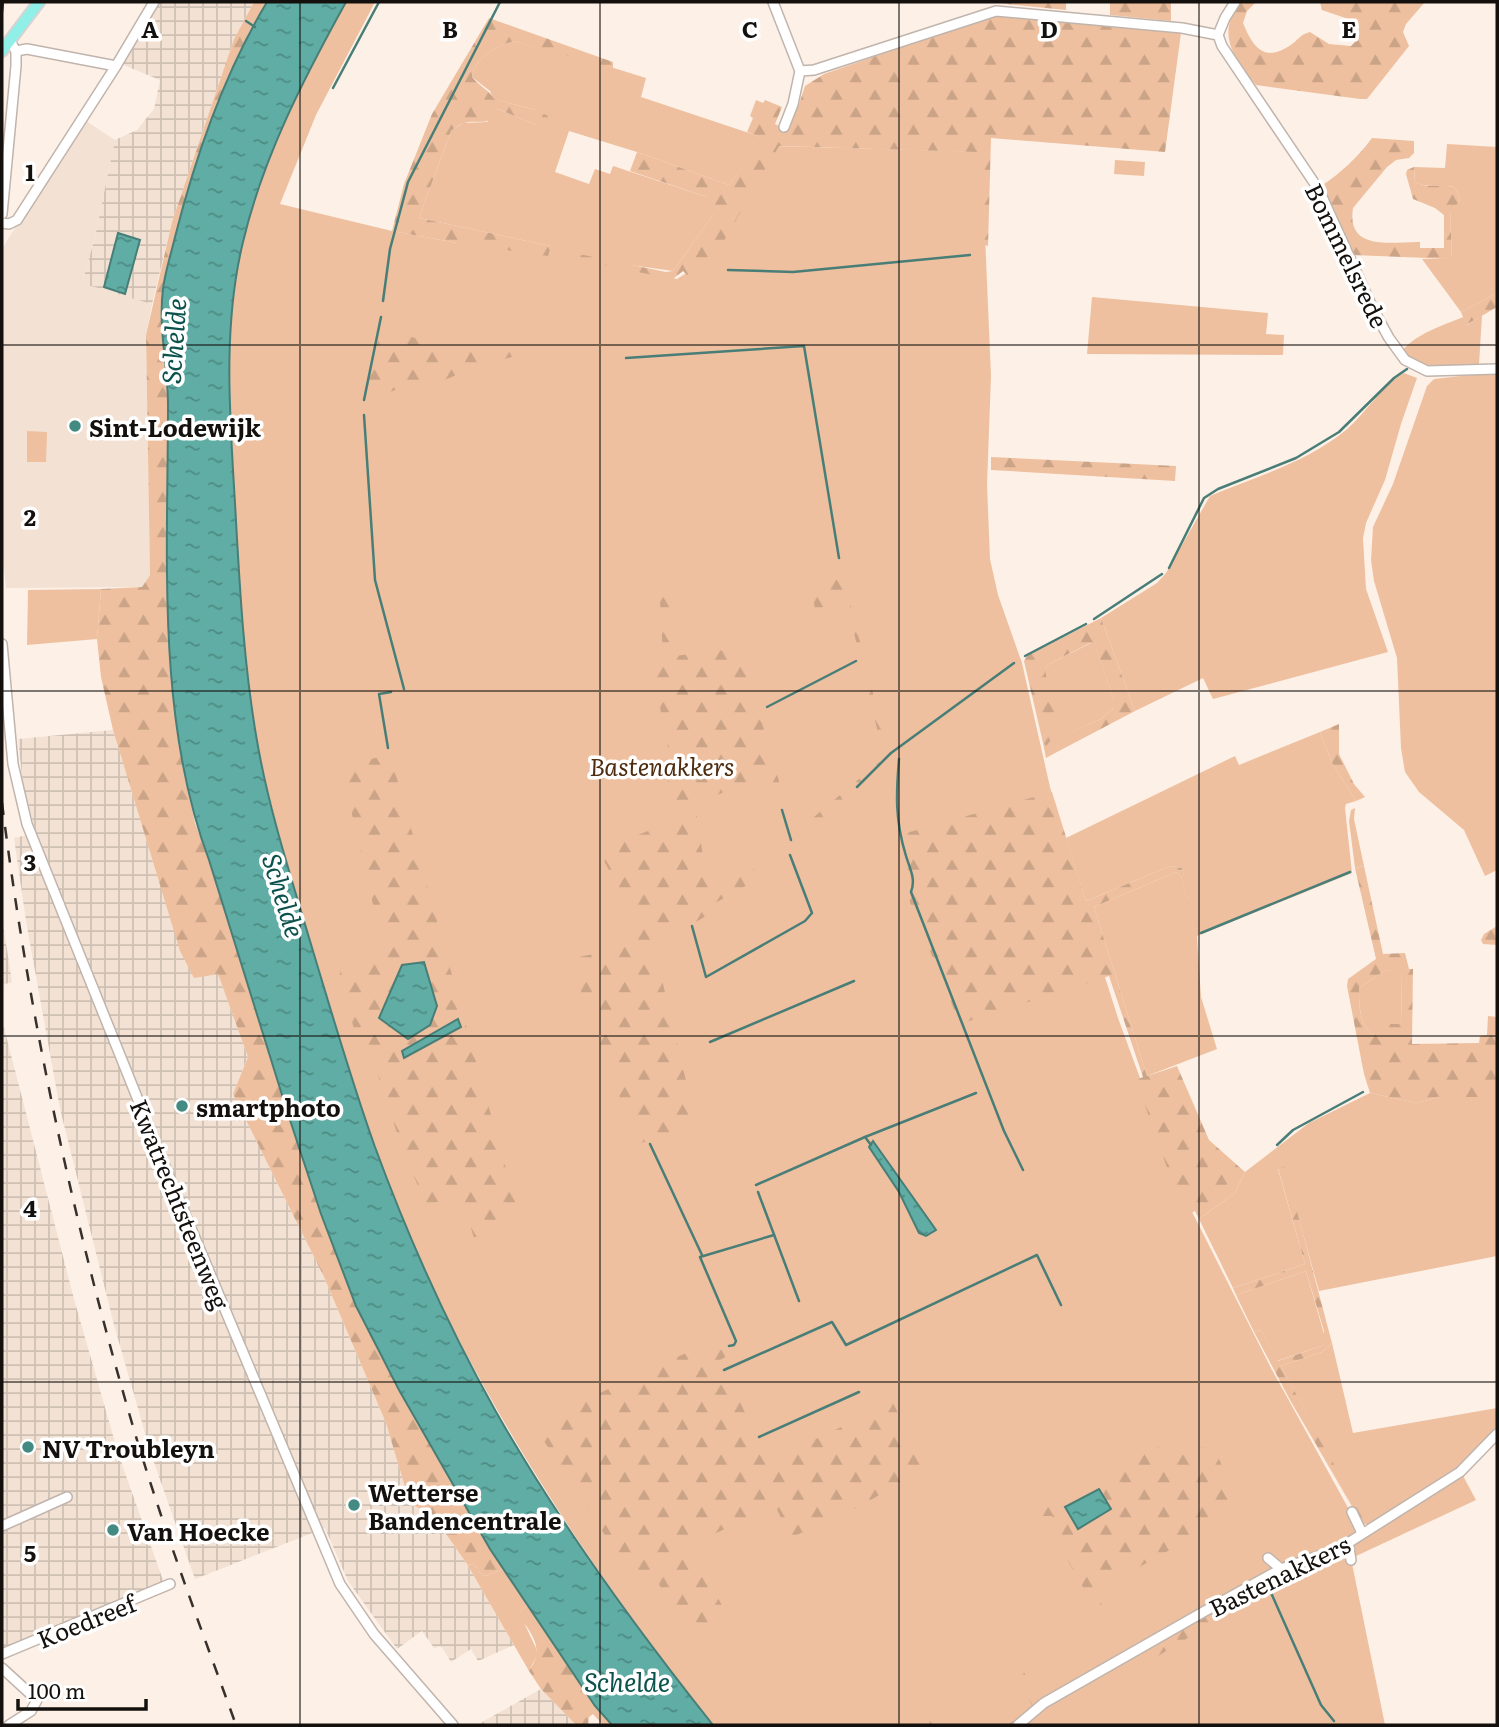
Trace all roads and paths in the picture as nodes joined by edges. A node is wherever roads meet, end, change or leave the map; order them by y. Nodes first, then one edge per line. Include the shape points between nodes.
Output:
1 (39, 2) edge
2 (154, 2) edge
3 (773, 2) edge
4 (1235, 2) edge
5 (994, 6) edge
6 (1218, 35) junction
7 (13, 46) junction
8 (2, 51) edge
9 (116, 66) junction
10 (798, 67) junction
11 (784, 127) dead end
12 (2, 214) edge
13 (2, 223) edge
14 (1497, 369) edge
15 (2, 644) edge
16 (1497, 1434) edge
17 (67, 1497) dead end
18 (1352, 1512) dead end
19 (2, 1526) edge
20 (1362, 1533) junction
21 (1348, 1543) junction
22 (1268, 1558) dead end
23 (1350, 1560) dead end
24 (1281, 1569) junction
25 (170, 1584) dead end
26 (2, 1654) edge
27 (2, 1668) edge
28 (9, 1725) edge
29 (453, 1725) edge
30 (1017, 1725) edge

1 - 7 main road
2 - 9 street
3 - 10 street
4 - 6 street
5 - 6 street
5 - 10 street via 814,69
6 - 14 street, Bommelsrede via 1327,204 1373,309 1405,360 1427,371
7 - 8 main road
7 - 9 street
7 - 12 street
9 - 13 street via 17,220
10 - 11 street via 793,104
15 - 29 street, Kwatrechtsteenweg via 12,764 27,824 149,1127 340,1584 374,1634
16 - 20 street, Bastenakkers via 1460,1472
17 - 19 street
18 - 20 street
20 - 21 street, Bastenakkers
21 - 23 street
21 - 24 street, Bastenakkers
22 - 24 street
24 - 30 street, Bastenakkers via 1044,1703
25 - 26 street, Koedreef
27 - 28 street via 37,1700 31,1711

